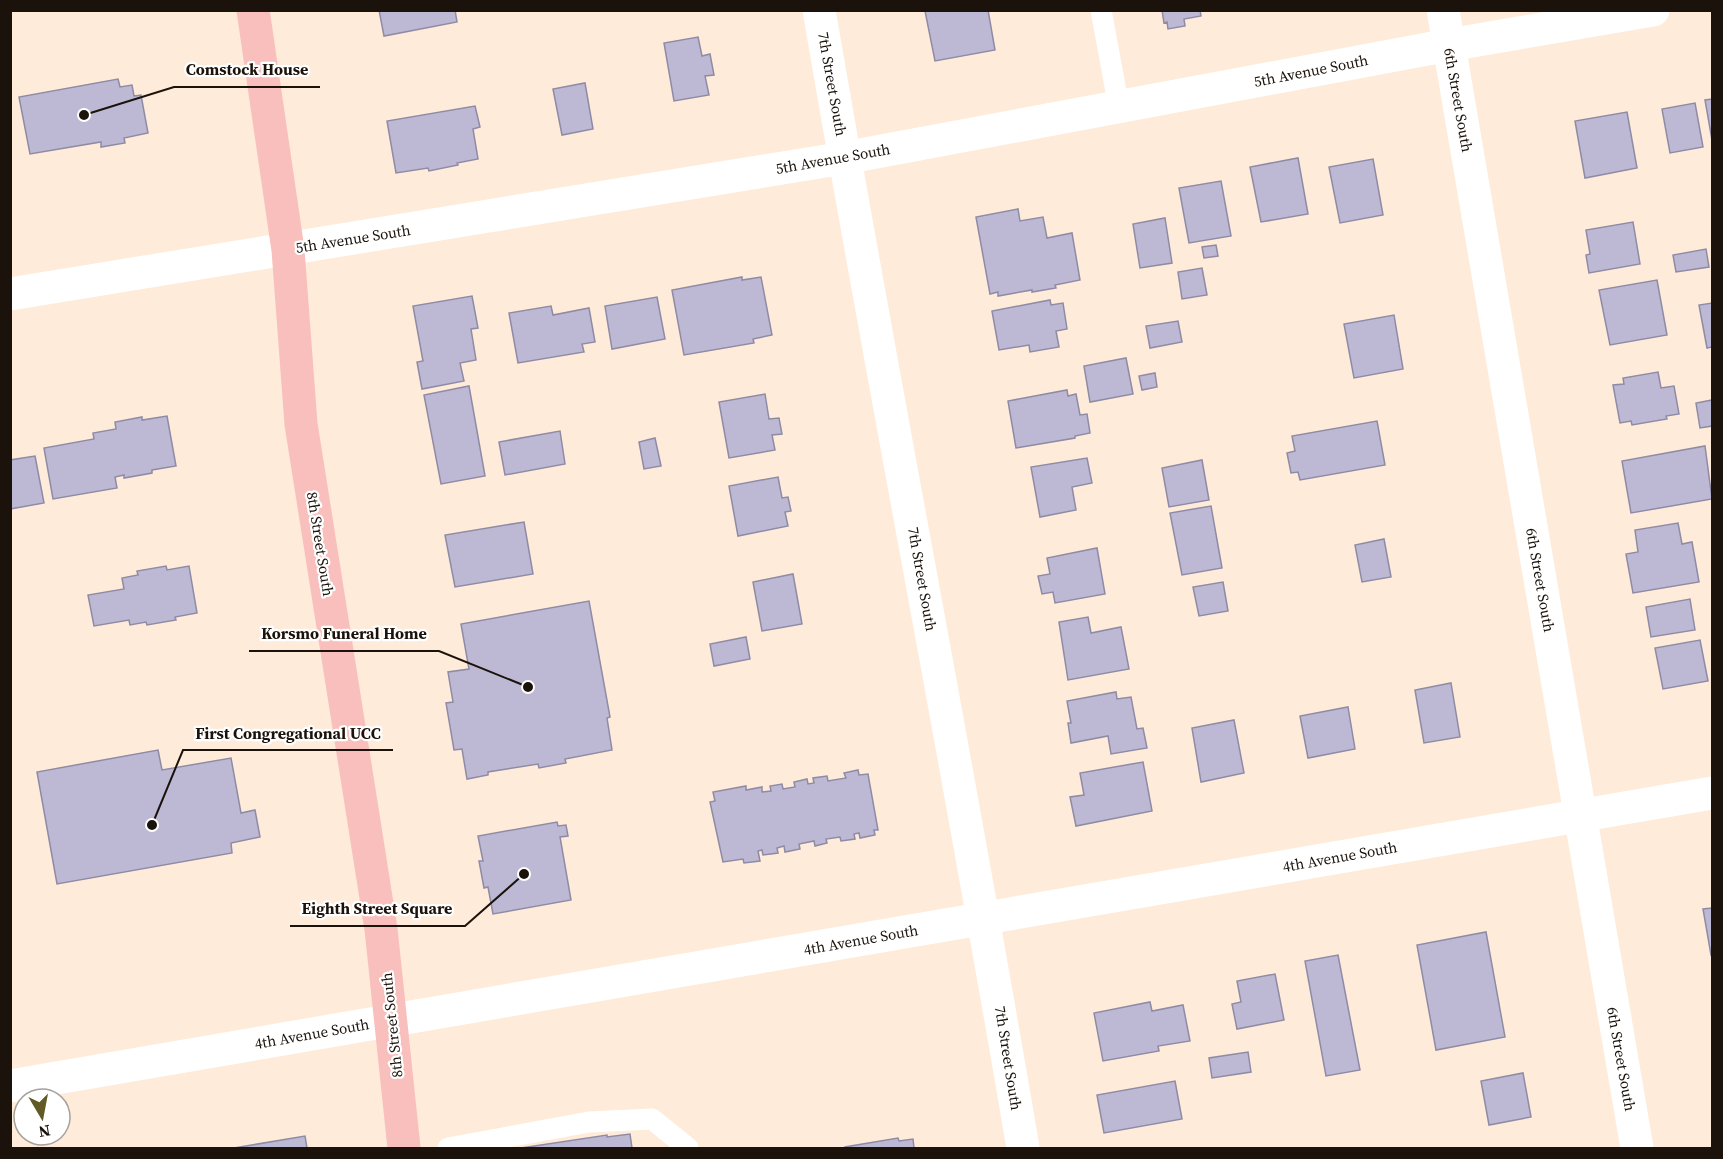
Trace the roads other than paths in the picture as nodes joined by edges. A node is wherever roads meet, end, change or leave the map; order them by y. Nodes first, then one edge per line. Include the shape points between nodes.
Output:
1 (253, 10) edge
2 (819, 10) edge
3 (1101, 10) edge
4 (1443, 10) edge
5 (1653, 10) edge
6 (1449, 45) junction
7 (1119, 108) junction
8 (844, 158) junction
9 (288, 250) junction
10 (10, 294) edge
11 (1713, 793) edge
12 (1580, 816) junction
13 (985, 918) junction
14 (392, 1020) junction
15 (10, 1086) edge
16 (404, 1149) edge
17 (448, 1149) edge
18 (688, 1149) edge
19 (1023, 1149) edge
20 (1637, 1149) edge

1 - 9 main road, 8th Street South
2 - 8 street, 7th Street South
3 - 7 lane
4 - 6 street, 6th Street South
5 - 6 street, 5th Avenue South
6 - 7 street, 5th Avenue South
6 - 12 street, 6th Street South
7 - 8 street, 5th Avenue South
8 - 9 street, 5th Avenue South
8 - 13 street, 7th Street South
9 - 10 street, 5th Avenue South
9 - 14 main road, 8th Street South via 301,424
11 - 12 street, 4th Avenue South
12 - 13 street, 4th Avenue South
12 - 20 street, 6th Street South
13 - 14 street, 4th Avenue South
13 - 19 street, 7th Street South
14 - 15 street, 4th Avenue South
14 - 16 main road, 8th Street South
17 - 18 lane via 589,1122 652,1119

